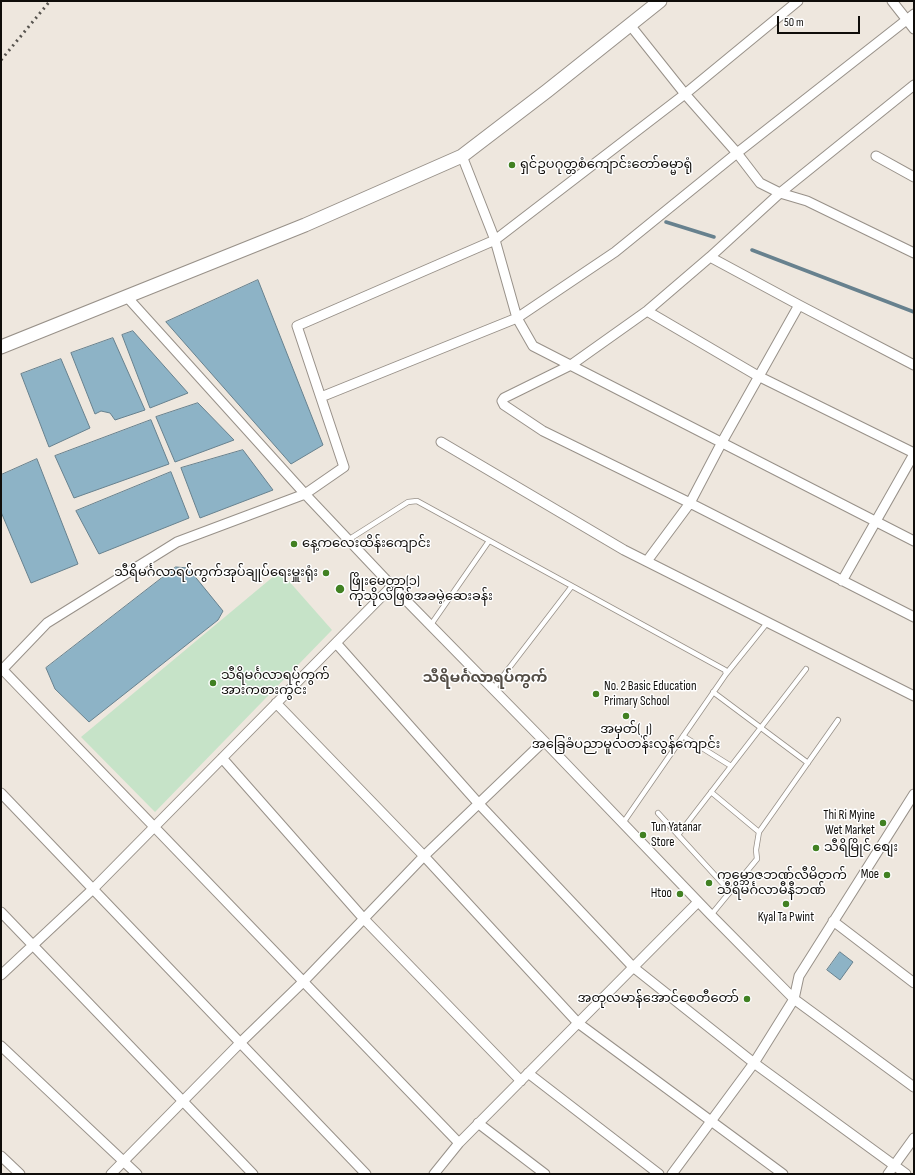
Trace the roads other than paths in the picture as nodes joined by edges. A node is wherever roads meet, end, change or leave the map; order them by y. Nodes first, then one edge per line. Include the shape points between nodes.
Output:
1 (660, 1) edge
2 (798, 1) edge
3 (892, 1) edge
4 (914, 14) edge
5 (906, 20) junction
6 (630, 25) junction
7 (914, 29) edge
8 (914, 85) edge
9 (685, 94) junction
10 (737, 153) junction
11 (462, 156) junction
12 (876, 156) dead end
13 (914, 177) edge
14 (780, 193) junction
15 (495, 240) junction
16 (914, 253) edge
17 (710, 257) junction
18 (127, 297) junction
19 (799, 305) junction
20 (648, 311) junction
21 (517, 318) junction
22 (1, 347) edge
23 (914, 364) edge
24 (571, 365) junction
25 (758, 376) junction
26 (321, 397) junction
27 (441, 442) dead end
28 (722, 442) junction
29 (914, 453) edge
30 (305, 494) junction
31 (690, 503) junction
32 (876, 521) junction
33 (348, 540) junction
34 (489, 541) junction
35 (914, 541) edge
36 (647, 562) junction
37 (842, 581) junction
38 (392, 586) junction
39 (572, 586) junction
40 (914, 617) edge
41 (767, 623) junction
42 (430, 626) junction
43 (336, 642) junction
44 (806, 669) dead end
45 (2, 670) edge
46 (726, 674) junction
47 (493, 690) junction
48 (713, 692) junction
49 (914, 696) edge
50 (276, 703) junction
51 (838, 720) dead end
52 (760, 728) junction
53 (683, 736) junction
54 (544, 741) junction
55 (222, 758) junction
56 (808, 763) junction
57 (731, 766) junction
58 (710, 792) junction
59 (1, 793) edge
60 (914, 794) edge
61 (479, 804) junction
62 (658, 814) dead end
63 (622, 823) junction
64 (155, 826) junction
65 (759, 832) junction
66 (678, 835) junction
67 (424, 856) junction
68 (723, 884) dead end
69 (93, 889) junction
70 (698, 902) junction
71 (1, 912) edge
72 (711, 916) junction
73 (364, 919) junction
74 (833, 921) junction
75 (33, 945) junction
76 (633, 967) junction
77 (1, 976) edge
78 (304, 981) junction
79 (914, 983) edge
80 (794, 999) junction
81 (578, 1023) junction
82 (241, 1042) junction
83 (1, 1046) edge
84 (754, 1063) junction
85 (528, 1073) junction
86 (521, 1081) junction
87 (914, 1087) edge
88 (183, 1101) junction
89 (711, 1121) junction
90 (478, 1123) junction
91 (914, 1138) edge
92 (459, 1143) junction
93 (1, 1156) edge
94 (124, 1161) junction
95 (894, 1165) junction
96 (20, 1174) edge
97 (111, 1174) edge
98 (137, 1174) edge
99 (254, 1174) edge
100 (366, 1174) edge
101 (434, 1174) edge
102 (545, 1174) edge
103 (659, 1174) edge
104 (672, 1174) edge
105 (783, 1174) edge
106 (888, 1174) edge
107 (906, 1174) edge

1 - 6 main road
2 - 9 street
3 - 5 street
4 - 5 street
5 - 7 street
5 - 10 street
6 - 9 street
6 - 11 main road
8 - 14 street
9 - 10 street
9 - 15 street
10 - 14 street via 760,183
10 - 21 street via 616,252
11 - 15 street
11 - 18 main road via 305,225
12 - 13 street
14 - 16 street via 807,201
14 - 17 street
15 - 21 street
15 - 26 street via 297,326
17 - 19 street
17 - 20 street
18 - 22 main road
18 - 30 street
19 - 23 street
19 - 25 street
20 - 24 street
20 - 25 street
21 - 24 street via 533,346
21 - 26 street
24 - 28 street
24 - 31 street via 504,398 504,405 543,431
25 - 28 street
25 - 29 street
26 - 30 street via 344,467
27 - 36 street
28 - 31 street
28 - 32 street
29 - 32 street
30 - 33 street
30 - 45 street via 178,542 48,623
31 - 36 street
31 - 37 street
32 - 35 street
32 - 37 street
33 - 34 lane via 408,502 417,501
33 - 38 street
34 - 39 lane
34 - 42 lane
36 - 41 street
37 - 40 street
38 - 42 street
38 - 43 street
39 - 46 lane via 725,670
39 - 47 lane
41 - 46 lane
41 - 49 street
42 - 47 street
43 - 50 street
43 - 61 street
44 - 52 lane
45 - 64 street
46 - 48 lane
47 - 54 street
48 - 52 lane
48 - 53 lane
50 - 55 street
50 - 67 street
51 - 56 lane
52 - 56 lane
52 - 57 lane
53 - 57 lane
53 - 63 lane
54 - 61 street
54 - 63 street
55 - 64 street
55 - 73 street
56 - 65 lane
57 - 58 lane
58 - 65 lane
58 - 66 lane
59 - 69 street
60 - 74 street
61 - 67 street
61 - 76 street
62 - 66 lane
63 - 70 street
64 - 69 street
64 - 78 street
65 - 72 lane via 757,859
66 - 68 lane
67 - 73 street
67 - 81 street
69 - 75 street
69 - 82 street
70 - 72 street
70 - 76 street
71 - 75 street
72 - 80 street
73 - 78 street
73 - 86 street
74 - 79 street
74 - 80 street via 799,976
75 - 77 street
75 - 88 street
76 - 81 street
76 - 84 street
78 - 82 street
78 - 92 street
80 - 84 street
80 - 87 street
81 - 85 street
81 - 89 street
82 - 88 street
82 - 100 street
83 - 94 street
84 - 89 street
84 - 95 street
85 - 86 street
85 - 103 street
86 - 90 street
88 - 94 street
88 - 99 street
89 - 104 street
89 - 105 street
90 - 92 street
90 - 102 street
91 - 95 street
92 - 101 street
93 - 96 street
94 - 97 street
94 - 98 street
95 - 106 street
95 - 107 street

